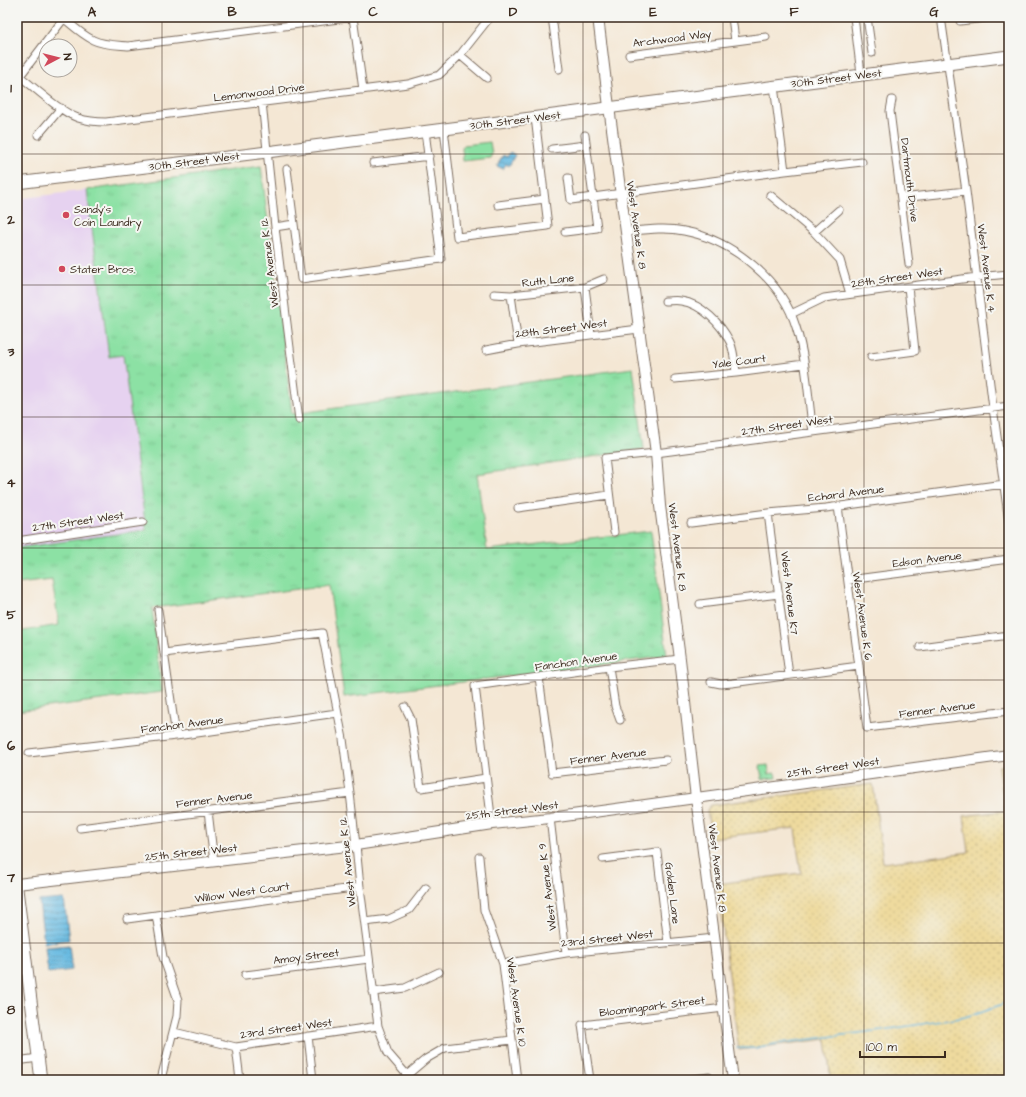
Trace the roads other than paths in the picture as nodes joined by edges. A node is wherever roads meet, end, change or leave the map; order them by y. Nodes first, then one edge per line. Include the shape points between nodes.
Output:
1 (354, 17) edge
2 (490, 17) edge
3 (552, 17) edge
4 (598, 17) edge
5 (732, 17) edge
6 (854, 17) edge
7 (867, 17) edge
8 (941, 17) edge
9 (995, 17) edge
10 (64, 18) edge
11 (978, 18) edge
12 (960, 21) dead end
13 (766, 37) dead end
14 (735, 41) junction
15 (872, 54) dead end
16 (460, 55) junction
17 (629, 55) dead end
18 (1009, 56) edge
19 (948, 64) junction
20 (559, 68) dead end
21 (861, 74) junction
22 (18, 75) edge
23 (488, 78) dead end
24 (774, 86) junction
25 (363, 90) junction
26 (892, 100) dead end
27 (262, 102) junction
28 (609, 107) junction
29 (61, 108) junction
30 (535, 118) junction
31 (444, 129) junction
32 (426, 131) junction
33 (38, 135) dead end
34 (585, 135) dead end
35 (586, 145) junction
36 (552, 149) dead end
37 (267, 152) junction
38 (429, 156) junction
39 (862, 162) dead end
40 (373, 163) dead end
41 (287, 169) dead end
42 (785, 172) junction
43 (568, 178) dead end
44 (18, 184) edge
45 (966, 191) junction
46 (621, 192) junction
47 (770, 195) dead end
48 (593, 197) junction
49 (901, 198) junction
50 (545, 199) junction
51 (498, 205) dead end
52 (839, 210) dead end
53 (294, 224) junction
54 (275, 226) junction
55 (565, 232) dead end
56 (626, 232) junction
57 (814, 232) junction
58 (909, 264) dead end
59 (1009, 274) edge
60 (977, 277) junction
61 (604, 279) dead end
62 (585, 287) junction
63 (908, 287) junction
64 (494, 294) dead end
65 (850, 294) junction
66 (511, 295) junction
67 (665, 301) dead end
68 (791, 314) junction
69 (639, 329) junction
70 (591, 335) junction
71 (518, 344) junction
72 (486, 350) dead end
73 (871, 357) dead end
74 (804, 364) junction
75 (736, 373) junction
76 (675, 379) dead end
77 (1009, 406) edge
78 (993, 408) junction
79 (299, 420) dead end
80 (813, 432) junction
81 (656, 453) junction
82 (1004, 484) junction
83 (609, 495) junction
84 (838, 506) junction
85 (518, 508) dead end
86 (768, 513) junction
87 (143, 522) dead end
88 (1009, 522) edge
89 (691, 523) dead end
90 (614, 532) dead end
91 (17, 541) edge
92 (1009, 559) edge
93 (848, 580) junction
94 (779, 594) junction
95 (700, 604) dead end
96 (158, 610) dead end
97 (1009, 635) edge
98 (920, 647) dead end
99 (164, 653) junction
100 (680, 659) junction
101 (859, 666) junction
102 (609, 667) junction
103 (789, 675) junction
104 (539, 677) junction
105 (711, 682) dead end
106 (405, 707) dead end
107 (1009, 711) edge
108 (337, 714) junction
109 (620, 720) dead end
110 (867, 728) joint
111 (176, 736) junction
112 (29, 753) dead end
113 (1009, 755) edge
114 (666, 760) dead end
115 (486, 778) junction
116 (350, 793) junction
117 (696, 798) junction
118 (208, 811) junction
119 (550, 818) junction
120 (492, 824) junction
121 (80, 828) dead end
122 (356, 845) junction
123 (479, 857) dead end
124 (604, 859) dead end
125 (214, 862) junction
126 (17, 884) edge
127 (360, 887) junction
128 (426, 888) dead end
129 (17, 889) edge
130 (156, 915) junction
131 (127, 919) dead end
132 (365, 922) junction
133 (715, 938) junction
134 (668, 943) junction
135 (566, 953) junction
136 (369, 959) junction
137 (503, 964) junction
138 (439, 972) dead end
139 (245, 974) dead end
140 (374, 992) junction
141 (724, 1008) junction
142 (378, 1026) junction
143 (174, 1032) junction
144 (308, 1036) junction
145 (512, 1040) junction
146 (236, 1046) junction
147 (38, 1058) junction
148 (17, 1061) edge
149 (406, 1077) edge
150 (709, 1077) dead end
151 (41, 1080) edge
152 (163, 1080) edge
153 (240, 1080) edge
154 (314, 1080) edge
155 (517, 1080) edge
156 (590, 1080) edge
157 (686, 1080) edge
158 (733, 1080) edge

1 - 10 street via 128,46 94,40
1 - 25 street
2 - 16 street, Lemonwood Drive
3 - 20 street
4 - 28 street, West Avenue K 8
5 - 14 street
6 - 21 street
7 - 15 street
8 - 19 street, West Avenue K 4
9 - 11 street
10 - 22 street
11 - 12 street
13 - 14 street, Archwood Way
14 - 17 street, Archwood Way
16 - 23 street
16 - 25 street, Lemonwood Drive via 439,75 408,84
18 - 19 main road, 30th Street West
19 - 21 main road, 30th Street West
19 - 45 street, West Avenue K 4
21 - 24 main road, 30th Street West
22 - 29 street, Lemonwood Drive
24 - 28 main road, 30th Street West
24 - 42 street
25 - 27 street, Lemonwood Drive
26 - 49 street, Dartmouth Drive via 890,111
27 - 29 street, Lemonwood Drive via 106,122 77,117
27 - 37 street, West Avenue K 12
28 - 30 main road, 30th Street West
28 - 46 street, West Avenue K 8
29 - 33 street
30 - 31 main road, 30th Street West
30 - 50 street
31 - 32 main road, 30th Street West
31 - 50 street via 457,237 548,226
32 - 37 main road, 30th Street West
32 - 38 street
34 - 35 street
35 - 36 street
35 - 48 street
37 - 44 main road, 30th Street West
37 - 54 street, West Avenue K 12
38 - 40 street
38 - 53 street via 441,260 302,279
39 - 42 street
41 - 53 street
42 - 46 street
43 - 48 street via 571,200
45 - 49 street
45 - 60 street, West Avenue K 4
46 - 48 street
46 - 56 street, West Avenue K 8
47 - 57 street
48 - 55 street via 597,228
49 - 58 street, Dartmouth Drive
50 - 51 street
52 - 57 street
53 - 54 street
54 - 79 street, West Avenue K 12
56 - 68 street via 683,230 718,241 745,258 766,277
56 - 69 street, West Avenue K 8
57 - 65 street via 840,260
59 - 60 street, 28th Street West
60 - 63 street, 28th Street West
60 - 78 street, West Avenue K 4
61 - 62 street, Ruth Lane
62 - 66 street, Ruth Lane
62 - 70 street
63 - 65 street, 28th Street West
63 - 73 street via 916,350
64 - 66 street, Ruth Lane
65 - 68 street, 28th Street West via 824,298
66 - 71 street
67 - 75 street via 681,301 709,314 730,343
68 - 74 street
69 - 70 street, 28th Street West
69 - 81 street, West Avenue K 8
70 - 71 street, 28th Street West
71 - 72 street, 28th Street West
74 - 75 street, Yale Court
74 - 80 street
75 - 76 street, Yale Court
77 - 78 street, 27th Street West
78 - 80 street, 27th Street West
78 - 82 street, West Avenue K 4
80 - 81 street, 27th Street West
81 - 83 street, 27th Street West via 605,458
81 - 100 street, West Avenue K 8 via 660,506
82 - 84 street, Echard Avenue
82 - 88 street, West Avenue K 4
83 - 85 street
83 - 90 street
84 - 86 street, Echard Avenue
84 - 93 street, West Avenue K 6
86 - 89 street, Echard Avenue
86 - 94 street, West Avenue K7
87 - 91 street, 27th Street West
92 - 93 street, Edson Avenue
93 - 101 street, West Avenue K 6
94 - 95 street
94 - 103 street, West Avenue K7
96 - 99 street
97 - 98 street
99 - 108 street, West Avenue K 12 via 322,633
99 - 111 street
100 - 102 street, Fanchon Avenue
100 - 117 street, West Avenue K 8
101 - 103 street
101 - 110 street, West Avenue K 6
102 - 104 street, Fanchon Avenue
102 - 109 street via 615,706
103 - 105 street via 721,684
104 - 114 street, Fenner Avenue via 552,773
104 - 115 street, Fanchon Avenue via 475,686
106 - 115 street via 411,719 420,788
107 - 110 street, Fenner Avenue
108 - 111 street, Fanchon Avenue
108 - 116 street, West Avenue K 12
111 - 112 street, Fanchon Avenue
113 - 117 street, 25th Street West
115 - 120 street
116 - 118 street, Fenner Avenue
116 - 122 street, West Avenue K 12
117 - 119 street, 25th Street West
117 - 133 street, West Avenue K 8
118 - 121 street, Fenner Avenue
118 - 125 street
119 - 120 street, 25th Street West
119 - 135 street, West Avenue K 9
120 - 122 street, 25th Street West
122 - 125 street, 25th Street West
122 - 127 street, West Avenue K 12
123 - 137 street, West Avenue K 10 via 484,910
124 - 134 street, Golden Lane via 657,852
125 - 126 street, 25th Street West
127 - 130 street, Willow West Court
127 - 132 street, West Avenue K 12
128 - 132 street via 409,910 389,919
129 - 147 main road
130 - 131 street, Willow West Court
130 - 143 street via 163,957 178,1000
132 - 136 street, West Avenue K 12
133 - 134 street, 23rd Street West
133 - 141 street, West Avenue K 8
134 - 135 street, 23rd Street West
135 - 137 street, 23rd Street West
136 - 139 street, Amoy Street
136 - 140 street, West Avenue K 12
137 - 145 street, West Avenue K 10
138 - 140 street via 405,988
140 - 142 street, West Avenue K 12
141 - 156 street, Bloomingpark Street via 582,1025
141 - 158 street, West Avenue K 8
142 - 144 street, 23rd Street West
142 - 149 street, West Avenue K 12 via 388,1053
143 - 146 street, 23rd Street West
143 - 152 street
144 - 146 street, 23rd Street West
144 - 154 street
145 - 149 street via 446,1048 426,1059
145 - 155 street, West Avenue K 10
146 - 153 street
147 - 148 street
147 - 151 main road
150 - 157 street

